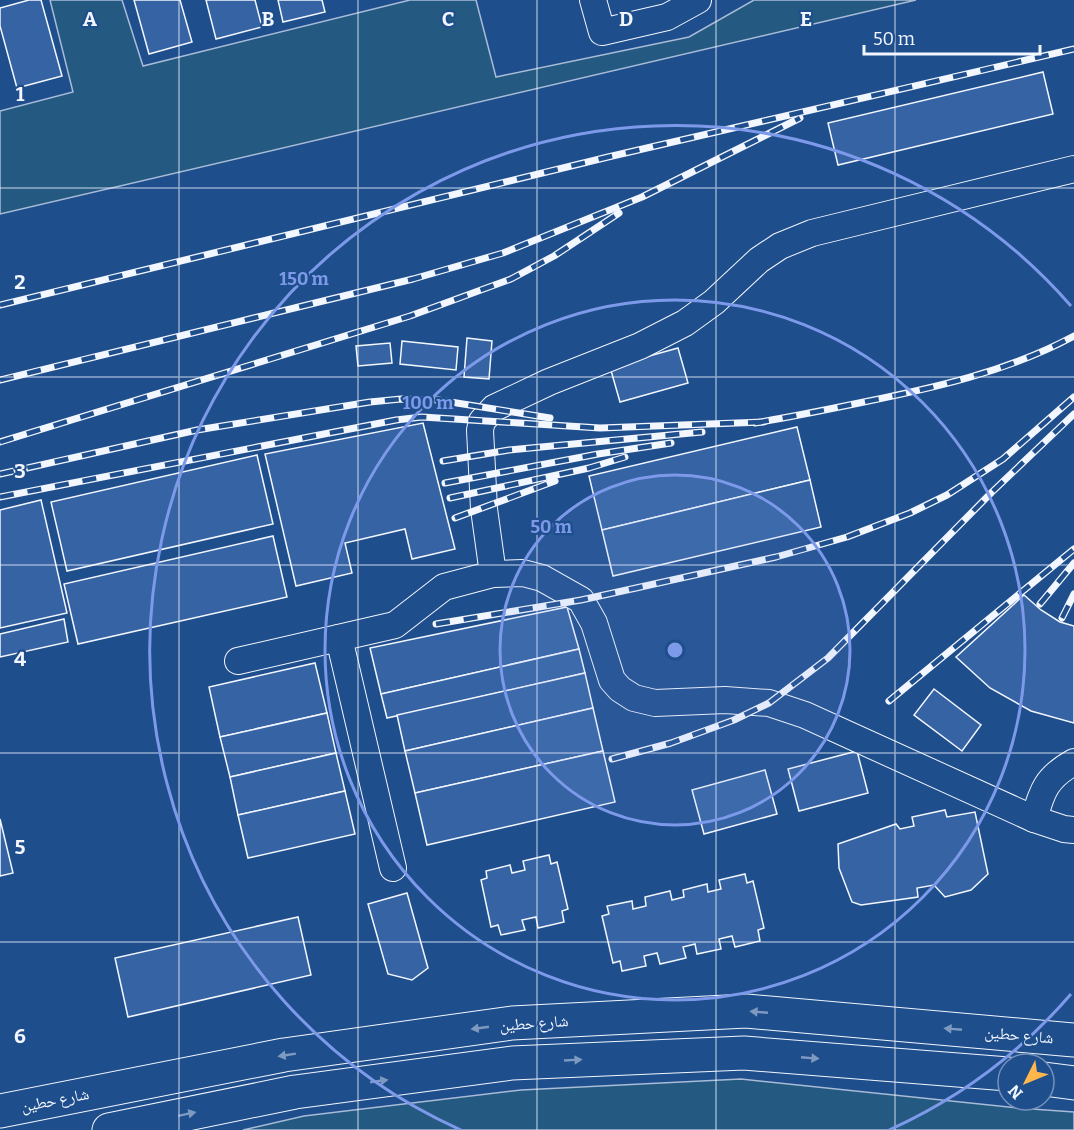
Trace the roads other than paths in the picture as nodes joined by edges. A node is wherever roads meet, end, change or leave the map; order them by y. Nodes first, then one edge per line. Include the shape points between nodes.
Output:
1 (593, 0) edge
2 (698, 0) edge
3 (1074, 169) edge
4 (492, 574) junction
5 (339, 638) junction
6 (238, 662) dead end
7 (1074, 762) edge
8 (1034, 819) junction
9 (1074, 830) edge
10 (393, 868) dead end
11 (1074, 1040) edge
12 (996, 1073) edge
13 (1056, 1081) edge
14 (1074, 1083) edge
15 (0, 1111) edge
16 (109, 1130) edge

1 - 2 street via 602,32 667,17
3 - 4 street via 812,233 780,246 685,323 494,408 482,421 480,430
4 - 5 street via 444,587 395,625
4 - 8 street via 523,573 542,578 581,600 594,623 612,680 634,698 655,703 769,703 805,715
5 - 6 street
5 - 10 street
7 - 8 street via 1049,779
8 - 9 street
11 -> 15 main road, شارع حطين via 746,1011 512,1023 284,1055
16 -> 12 main road via 295,1092 512,1063 744,1053
13 - 14 main road

